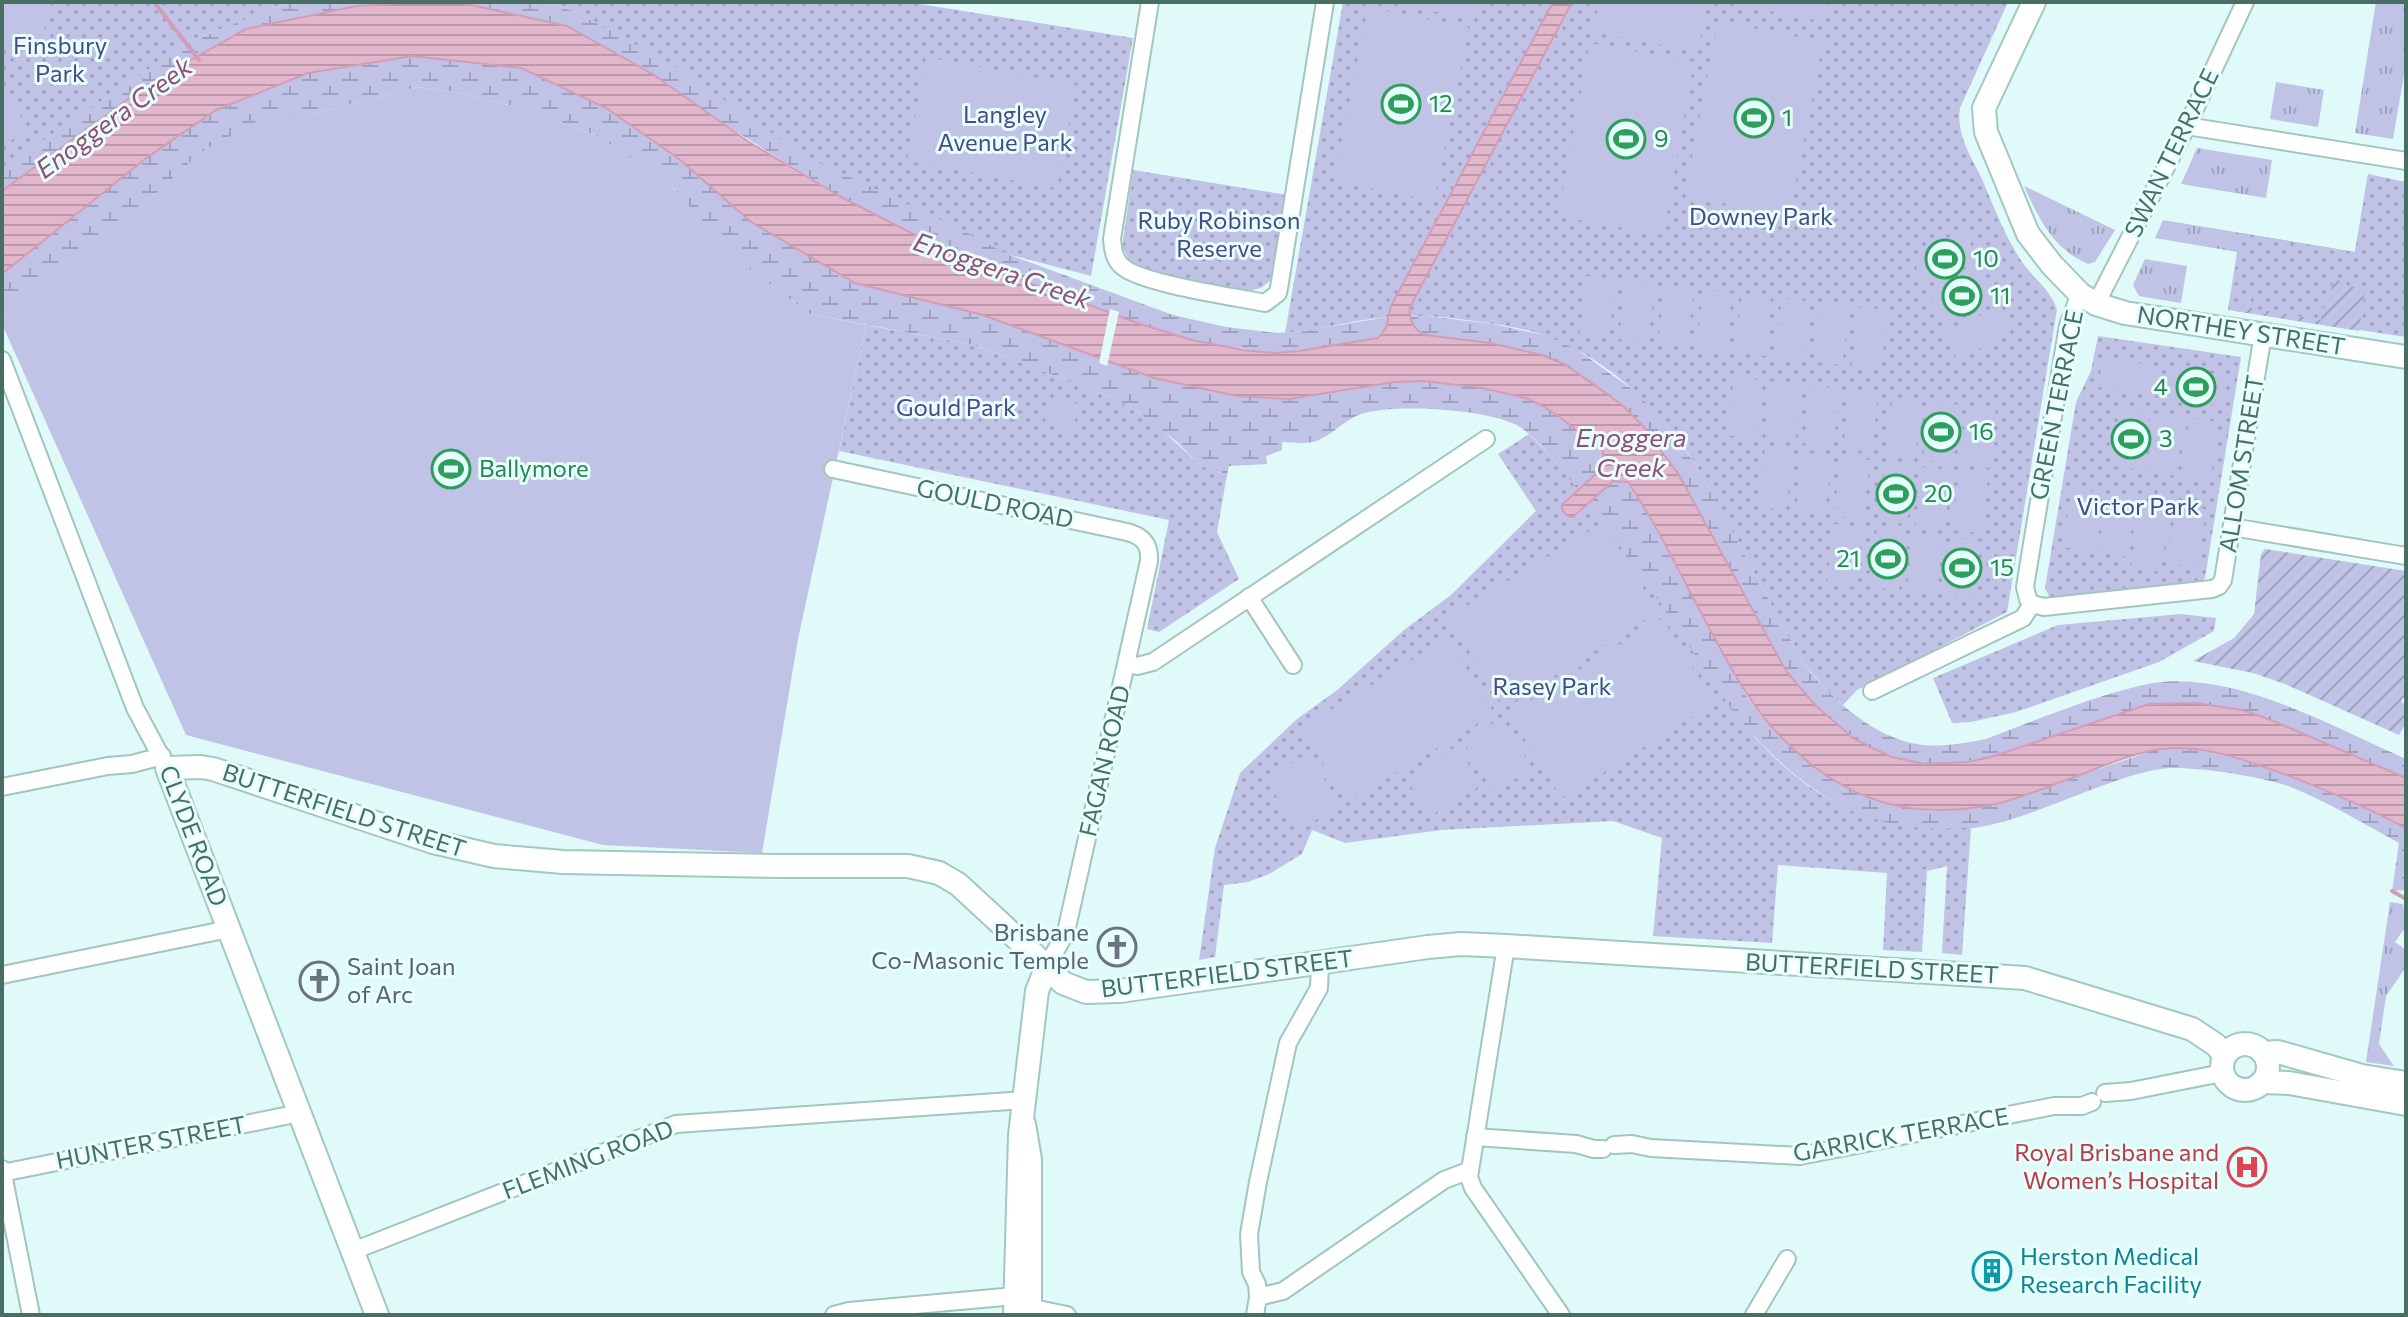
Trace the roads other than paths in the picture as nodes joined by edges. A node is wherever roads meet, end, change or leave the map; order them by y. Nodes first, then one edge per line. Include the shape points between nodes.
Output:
1 (1150, 2) edge
2 (1325, 2) edge
3 (2034, 2) edge
4 (2245, 2) edge
5 (2187, 126) junction
6 (2406, 161) edge
7 (2088, 299) junction
8 (2263, 334) junction
9 (2406, 357) edge
10 (2, 360) edge
11 (1486, 439) dead end
12 (833, 469) dead end
13 (2232, 527) junction
14 (1150, 551) joint
15 (2406, 556) edge
16 (1249, 597) junction
17 (2032, 604) junction
18 (1127, 664) junction
19 (1293, 665) dead end
20 (1872, 691) dead end
21 (153, 739) junction
22 (165, 762) junction
23 (108, 766) junction
24 (2, 787) edge
25 (229, 929) junction
26 (1506, 946) junction
27 (1320, 963) junction
28 (1047, 966) junction
29 (2, 975) edge
30 (2263, 1053) junction
31 (2228, 1058) junction
32 (2262, 1082) junction
33 (2406, 1083) edge
34 (1024, 1103) junction
35 (2406, 1104) edge
36 (300, 1113) junction
37 (1475, 1137) junction
38 (2, 1171) edge
39 (1468, 1171) junction
40 (353, 1251) junction
41 (1787, 1259) dead end
42 (1258, 1297) junction
43 (1024, 1308) edge
44 (31, 1315) edge
45 (377, 1315) edge
46 (834, 1315) edge
47 (1067, 1315) edge
48 (1255, 1315) edge
49 (1561, 1315) edge
50 (1754, 1315) edge

1 - 2 street via 1112,239 1115,258 1147,278 1265,303 1278,293
3 - 7 street, GREEN TERRACE via 1984,108 1986,132 2028,234
4 - 5 street, SWAN TERRACE
5 - 6 street
5 - 7 street, SWAN TERRACE
7 - 8 street, NORTHEY STREET via 2125,313
7 - 17 street, GREEN TERRACE via 2068,325 2025,587
8 - 9 street, NORTHEY STREET
8 - 13 street, ALLOM STREET
10 - 21 street, CLYDE ROAD via 131,697
11 - 16 street
12 - 14 street, GOULD ROAD via 1127,532 1142,538
13 - 15 street
13 - 17 street, ALLOM STREET via 2223,580 2212,589
14 - 18 street, FAGAN ROAD
16 - 18 street via 1153,662
16 - 19 street
17 - 20 street via 2023,618
18 - 28 street, FAGAN ROAD via 1066,932
21 - 22 street, CLYDE ROAD
21 - 23 street
22 - 23 street
22 - 25 street, CLYDE ROAD
22 - 28 street, BUTTERFIELD STREET via 206,767 433,842 494,856 925,869 958,884
23 - 24 street
25 - 29 street
25 - 36 street, CLYDE ROAD
26 - 27 street, BUTTERFIELD STREET via 1448,945
26 - 31 street, BUTTERFIELD STREET via 2016,977 2192,1029 2217,1029
26 - 37 street
27 - 28 street, BUTTERFIELD STREET via 1092,993 1063,983
27 - 42 street via 1319,988 1288,1043 1258,1182 1249,1234
28 - 34 street via 1037,991
30 - 31 street via 2251,1045
30 - 32 street via 2268,1068
30 - 33 street
31 - 32 street via 2228,1083 2250,1089
31 - 37 street, GARRICK TERRACE via 2082,1106 2059,1105 1791,1157 1632,1144 1594,1149
32 - 35 street
34 - 40 street, FLEMING ROAD via 676,1124
34 - 43 street via 1019,1149
36 - 38 street, HUNTER STREET
36 - 40 street, CLYDE ROAD
37 - 39 street
38 - 44 street
39 - 42 street via 1444,1180 1283,1291
39 - 49 street via 1473,1188
40 - 45 street, CLYDE ROAD
41 - 50 street
42 - 48 street
43 - 46 street
43 - 47 street

